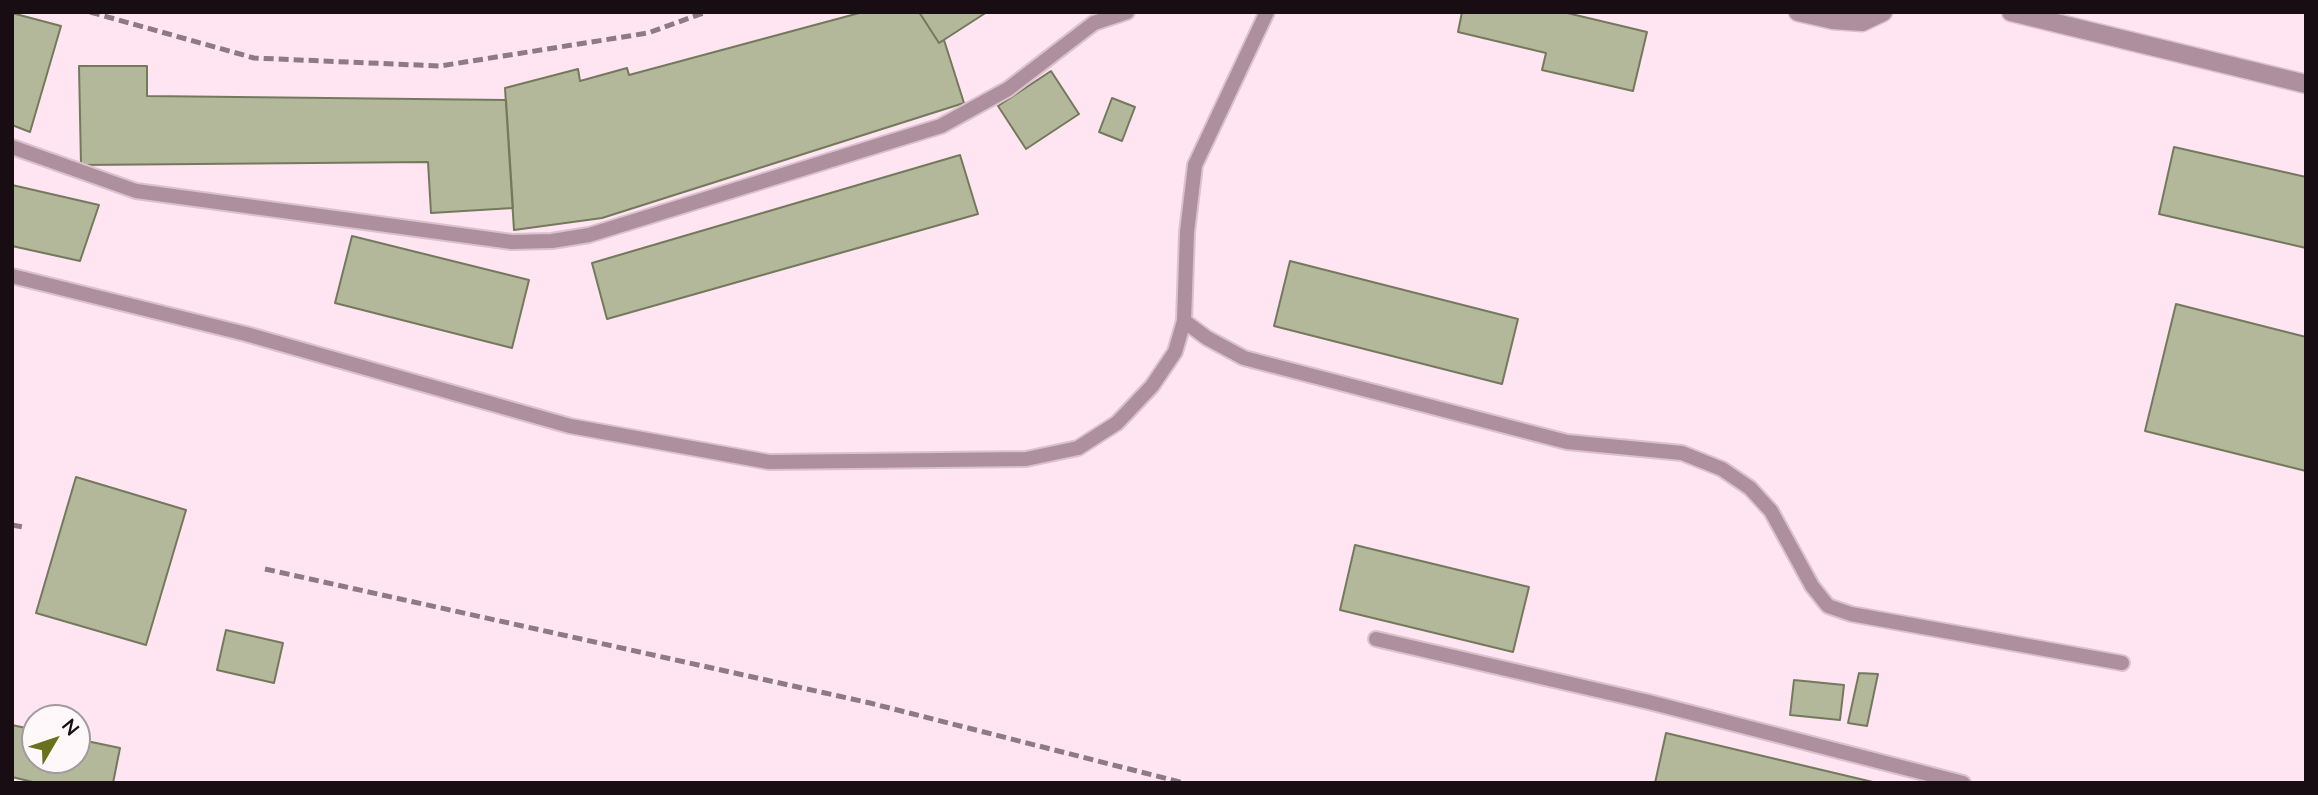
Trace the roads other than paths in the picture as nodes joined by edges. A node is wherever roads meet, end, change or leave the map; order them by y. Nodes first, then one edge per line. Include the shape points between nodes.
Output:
1 (1127, 12) edge
2 (1267, 12) edge
3 (1798, 12) edge
4 (1883, 12) edge
5 (2011, 12) edge
6 (2306, 84) edge
7 (12, 147) edge
8 (12, 276) edge
9 (1184, 321) junction
10 (1376, 639) dead end
11 (2122, 663) dead end
12 (1963, 783) edge

1 - 7 lane via 1094,23 1008,89 941,126 589,235 552,241 512,242 136,191
2 - 9 lane via 1195,166
3 - 4 street via 1862,22
5 - 6 street
8 - 9 lane via 246,334 570,426 769,462 1026,459 1078,448 1116,423 1152,386 1175,352
9 - 11 lane via 1244,358 1567,442 1682,453 1722,469 1772,511 1812,586 1828,606
10 - 12 lane via 1650,702

